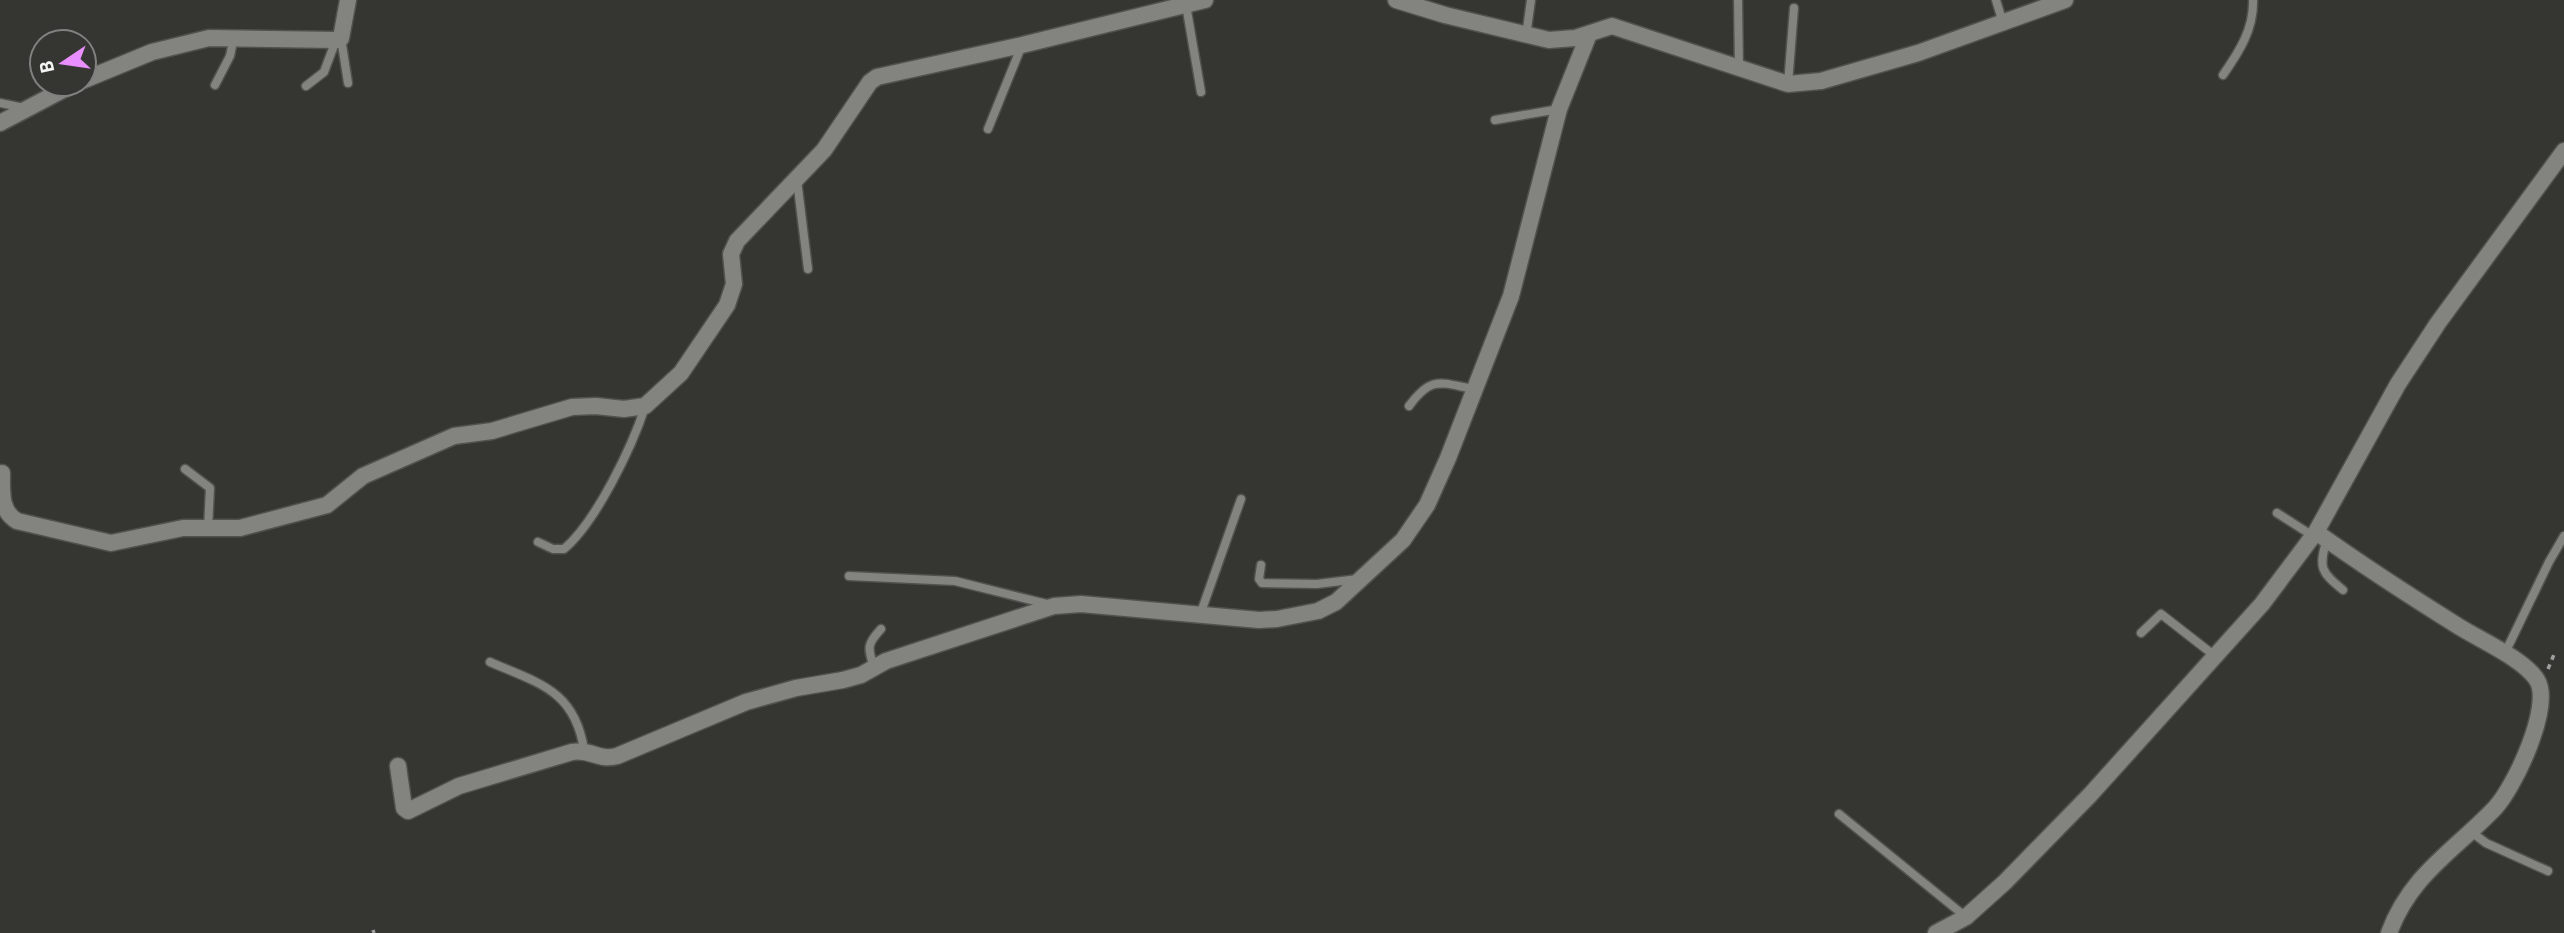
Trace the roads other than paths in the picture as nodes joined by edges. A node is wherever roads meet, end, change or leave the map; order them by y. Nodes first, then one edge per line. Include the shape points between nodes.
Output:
1 (348, 0) edge
2 (1205, 0) edge
3 (1396, 0) edge
4 (1531, 0) edge
5 (1738, 0) edge
6 (1996, 0) edge
7 (2065, 0) edge
8 (2253, 0) edge
9 (1186, 5) junction
10 (1794, 8) dead end
11 (2003, 23) junction
12 (1590, 34) junction
13 (1526, 36) junction
14 (234, 37) junction
15 (338, 39) junction
16 (1022, 45) junction
17 (1739, 69) junction
18 (98, 74) edge
19 (2223, 75) dead end
20 (348, 83) dead end
21 (1788, 84) junction
22 (215, 85) dead end
23 (306, 86) dead end
24 (1201, 92) dead end
25 (47, 98) edge
26 (0, 103) edge
27 (27, 108) junction
28 (1559, 109) junction
29 (1495, 120) dead end
30 (0, 123) edge
31 (988, 129) dead end
32 (2564, 151) edge
33 (797, 180) junction
34 (808, 269) dead end
35 (1474, 388) junction
36 (645, 406) junction
37 (1409, 406) dead end
38 (186, 469) dead end
39 (2, 473) dead end
40 (1241, 499) dead end
41 (2277, 513) dead end
42 (5, 521) edge
43 (208, 529) junction
44 (2318, 536) junction
45 (2564, 536) edge
46 (538, 542) dead end
47 (1261, 565) dead end
48 (849, 576) dead end
49 (1362, 578) junction
50 (2343, 590) dead end
51 (1054, 606) junction
52 (1200, 615) junction
53 (881, 629) dead end
54 (2141, 634) dead end
55 (2504, 654) junction
56 (2216, 656) junction
57 (489, 662) dead end
58 (874, 668) junction
59 (584, 750) junction
60 (398, 766) dead end
61 (1839, 814) dead end
62 (2470, 831) junction
63 (2548, 871) dead end
64 (1966, 917) junction
65 (1936, 933) edge
66 (2389, 933) edge

1 - 15 street
2 - 9 street
3 - 13 street
4 - 13 lane
5 - 17 lane
6 - 11 lane
7 - 11 street
8 - 19 lane via 2249,30
9 - 16 street
9 - 24 lane
10 - 21 lane
11 - 21 street via 1821,81
12 - 13 street via 1563,39
12 - 17 street via 1612,26
12 - 28 street
14 - 15 street
14 - 18 street via 209,38 152,52
14 - 22 lane
15 - 20 lane
15 - 23 lane via 324,72
16 - 31 lane
16 - 33 street via 877,77
17 - 21 street
25 - 27 street
26 - 27 lane
27 - 30 street
28 - 29 lane
28 - 35 street via 1511,296
32 - 44 street via 2398,384
33 - 34 lane
33 - 36 street via 737,241 731,254 734,284 727,305 681,373
35 - 37 lane via 1426,386
35 - 49 street via 1427,505 1403,540
36 - 43 street via 572,407 492,431 454,436 363,476 327,505 240,528
36 - 46 lane via 632,443 584,525 564,549
38 - 43 lane via 210,488
39 - 42 street
40 - 52 lane
41 - 44 lane
42 - 43 street via 103,542 183,528
44 - 50 lane via 2323,571
44 - 55 street
44 - 56 street
45 - 55 lane
47 - 49 lane via 1262,583 1317,584
48 - 51 lane via 955,581
49 - 52 street via 1336,602 1318,611 1259,620
51 - 52 street via 1081,604
51 - 58 street
53 - 58 lane via 868,649
54 - 56 lane via 2161,614
55 - 62 street via 2536,679 2541,696 2537,718 2525,759 2503,798
56 - 64 street via 2090,794
57 - 59 lane via 546,686 566,703 581,729
58 - 59 street via 843,680 746,702 617,756 601,758
59 - 60 street via 459,786 408,811
61 - 64 lane
62 - 63 lane
62 - 66 street via 2414,888
64 - 65 street

